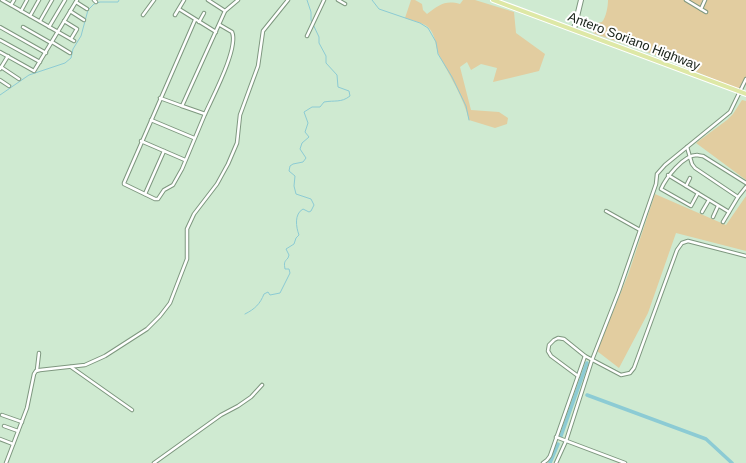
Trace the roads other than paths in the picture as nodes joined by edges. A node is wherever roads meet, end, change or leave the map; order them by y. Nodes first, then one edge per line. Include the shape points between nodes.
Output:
1 (2, 0) edge
2 (14, 0) edge
3 (27, 0) edge
4 (39, 0) edge
5 (52, 0) edge
6 (65, 0) edge
7 (154, 0) edge
8 (184, 0) edge
9 (208, 0) edge
10 (238, 0) edge
11 (288, 0) edge
12 (324, 0) edge
13 (338, 0) edge
14 (493, 0) edge
15 (581, 0) edge
16 (686, 0) edge
17 (706, 0) edge
18 (76, 1) edge
19 (507, 2) edge
20 (345, 4) dead end
21 (11, 5) junction
22 (87, 9) dead end
23 (179, 9) junction
24 (701, 9) junction
25 (21, 10) junction
26 (70, 11) junction
27 (225, 11) junction
28 (706, 12) dead end
29 (204, 13) dead end
30 (143, 15) dead end
31 (175, 15) dead end
32 (30, 16) junction
33 (84, 20) dead end
34 (195, 20) junction
35 (40, 21) junction
36 (64, 21) junction
37 (199, 22) junction
38 (220, 25) junction
39 (49, 26) junction
40 (0, 27) edge
41 (23, 27) dead end
42 (574, 29) junction
43 (58, 31) junction
44 (216, 32) junction
45 (307, 36) dead end
46 (0, 40) edge
47 (51, 43) junction
48 (0, 52) edge
49 (46, 53) junction
50 (70, 53) dead end
51 (8, 56) junction
52 (40, 62) junction
53 (1, 68) edge
54 (19, 79) dead end
55 (0, 80) edge
56 (746, 80) edge
57 (9, 86) dead end
58 (740, 91) junction
59 (746, 94) edge
60 (160, 98) junction
61 (182, 106) junction
62 (205, 114) junction
63 (151, 120) junction
64 (194, 138) junction
65 (141, 141) junction
66 (687, 147) junction
67 (164, 151) junction
68 (690, 156) junction
69 (185, 160) junction
70 (668, 175) junction
71 (690, 178) dead end
72 (746, 184) edge
73 (686, 186) junction
74 (746, 187) edge
75 (698, 193) junction
76 (145, 194) junction
77 (738, 197) junction
78 (709, 200) junction
79 (718, 206) junction
80 (606, 211) dead end
81 (702, 212) dead end
82 (729, 212) junction
83 (713, 217) dead end
84 (723, 222) dead end
85 (640, 230) junction
86 (746, 256) edge
87 (39, 353) dead end
88 (585, 356) junction
89 (592, 360) junction
90 (70, 367) junction
91 (37, 371) junction
92 (578, 376) junction
93 (262, 385) dead end
94 (132, 410) dead end
95 (2, 415) dead end
96 (22, 422) junction
97 (4, 426) dead end
98 (18, 431) junction
99 (556, 437) junction
100 (0, 439) edge
101 (566, 441) junction
102 (14, 444) junction
103 (6, 463) edge
104 (154, 463) edge
105 (543, 463) edge
106 (556, 463) edge
107 (625, 463) edge

1 - 21 street
2 - 21 street
3 - 25 street
4 - 32 street
5 - 35 street
6 - 39 street
7 - 30 street
8 - 23 street
9 - 27 street
10 - 27 street
11 - 90 street via 263,31 258,66 240,115 237,142 217,184 194,214 187,229 187,259 170,302 147,329 105,356 84,365
12 - 45 street
13 - 20 street
14 - 19 main road, Antero Soriano Highway
15 - 42 street
16 - 24 street
17 - 24 street
18 - 22 street
18 - 26 street
19 - 42 main road, Antero Soriano Highway
21 - 25 street
23 - 31 street
23 - 34 street
24 - 28 street
25 - 32 street
26 - 33 street
26 - 36 street
27 - 38 street
29 - 37 street
32 - 35 street
34 - 37 street
34 - 60 street
35 - 39 street
36 - 43 street
36 - 43 street via 77,29 72,40
37 - 44 street
38 - 44 street
38 - 62 street via 232,32 234,41 227,65
39 - 43 street
40 - 49 street
41 - 47 street
42 - 58 main road, Antero Soriano Highway
43 - 47 street
44 - 61 street
46 - 52 street
47 - 49 street
47 - 50 street
48 - 51 street
49 - 52 street
51 - 52 street via 34,71
51 - 53 street
53 - 54 street
55 - 57 street
56 - 58 street
58 - 59 main road, Antero Soriano Highway
58 - 66 street via 730,112
60 - 61 street
60 - 63 street
61 - 62 street
62 - 64 street
63 - 64 street
63 - 65 street
64 - 69 street
65 - 67 street
65 - 76 street via 124,184
66 - 68 street
66 - 85 street via 657,174
67 - 69 street
67 - 76 street
68 - 70 street
68 - 72 street via 703,156
68 - 77 street via 695,168
69 - 76 street via 173,185 164,190 158,199
70 - 73 street
70 - 75 street via 661,189 691,206
71 - 73 street
73 - 75 street
74 - 77 street
75 - 78 street
77 - 82 street
78 - 79 street
78 - 81 street
79 - 82 street
79 - 83 street
80 - 85 street
82 - 84 street
85 - 89 street
86 - 89 street via 688,241 682,243 677,250 634,368 630,373 621,374
87 - 91 street
88 - 89 street
88 - 92 street
88 - 92 street via 564,339 558,338 549,345 548,351 551,356
89 - 101 street
90 - 91 street
90 - 94 street
91 - 96 street via 34,374
92 - 99 street
93 - 104 street via 251,397
95 - 96 street
96 - 98 street
97 - 98 street
98 - 102 street
99 - 101 street
99 - 105 street via 550,456
100 - 102 street
101 - 106 street
101 - 107 street
102 - 103 street

